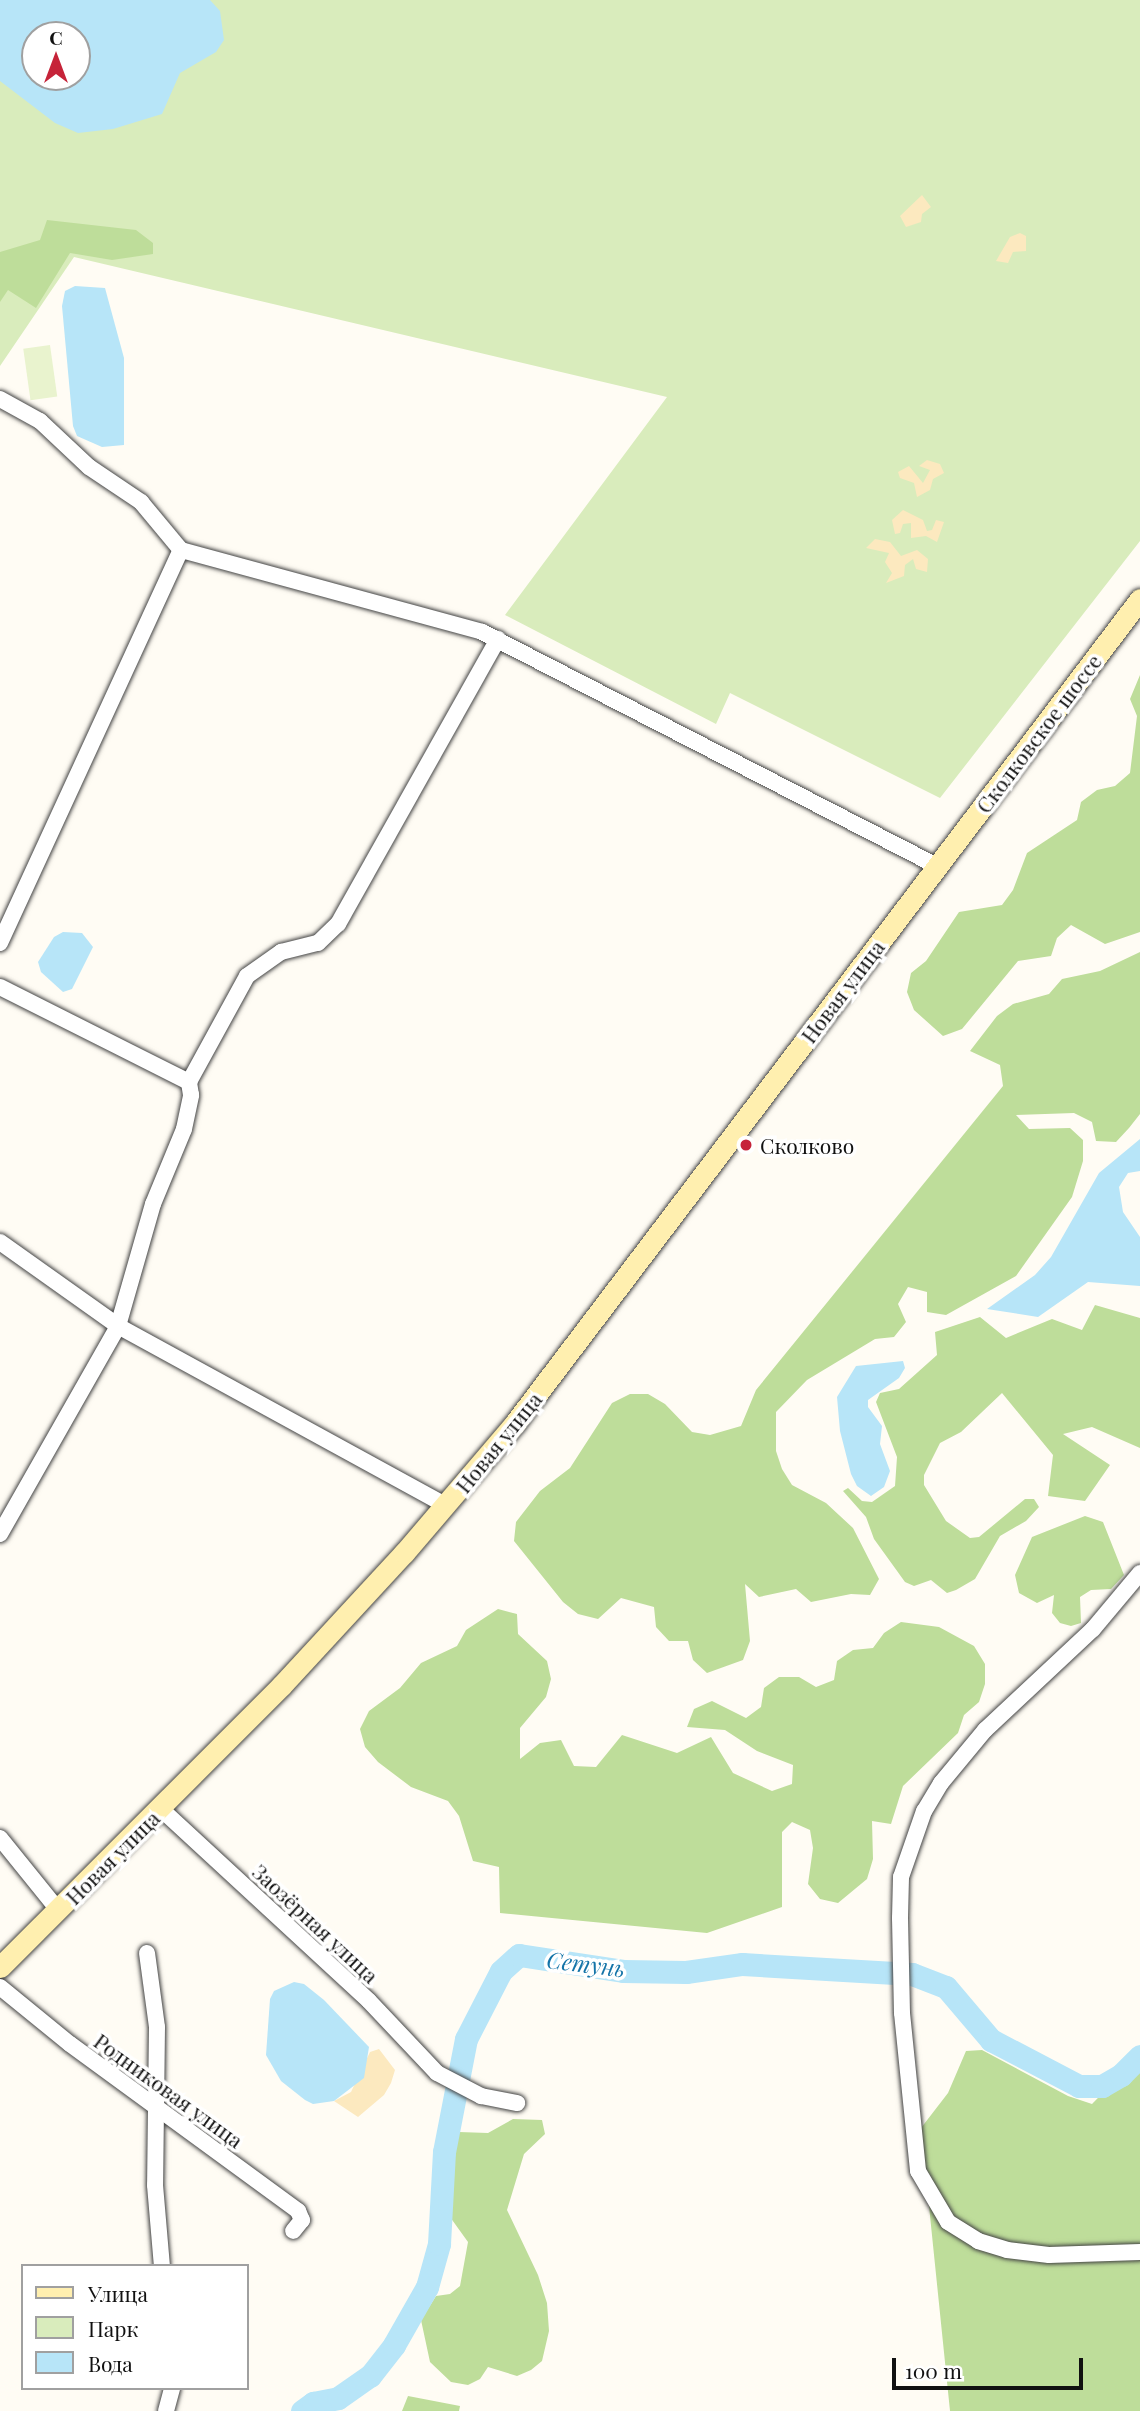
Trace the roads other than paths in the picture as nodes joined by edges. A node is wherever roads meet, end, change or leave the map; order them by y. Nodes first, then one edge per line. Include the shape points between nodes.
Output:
1 (0, 400) edge
2 (181, 550) junction
3 (1140, 599) edge
4 (498, 639) junction
5 (937, 866) junction
6 (0, 943) edge
7 (0, 987) edge
8 (189, 1082) junction
9 (0, 1242) edge
10 (118, 1326) junction
11 (447, 1506) junction
12 (0, 1534) edge
13 (1140, 1573) edge
14 (160, 1808) junction
15 (0, 1838) edge
16 (58, 1910) junction
17 (147, 1953) dead end
18 (0, 1967) edge
19 (0, 1987) edge
20 (517, 2102) dead end
21 (158, 2109) junction
22 (293, 2231) dead end
23 (1140, 2252) edge
24 (162, 2264) edge
25 (171, 2390) edge
26 (166, 2411) edge

1 - 2 street via 40,421 89,467 141,502
2 - 4 street via 357,594
2 - 6 street
3 - 5 street, Сколковское шоссе
4 - 5 street
4 - 8 street via 338,924 318,943 281,952 247,976
5 - 11 street, Новая улица via 531,1403
7 - 8 street
8 - 10 street via 184,1129 153,1204
9 - 10 street
10 - 11 street
10 - 12 street
11 - 14 street, Новая улица
13 - 23 street via 1093,1629 985,1730 941,1783 924,1811 905,1865 900,1918 902,2013 918,2171 948,2222 978,2241 1007,2250 1049,2255
14 - 16 street, Новая улица
14 - 20 street, Заозёрная улица via 369,2001 437,2073 481,2096
15 - 16 street
16 - 18 street, Новая улица
17 - 21 street via 158,2027
19 - 21 street, Родниковая улица
21 - 22 street, Родниковая улица via 298,2211 302,2220
21 - 24 street via 155,2185
25 - 26 street

